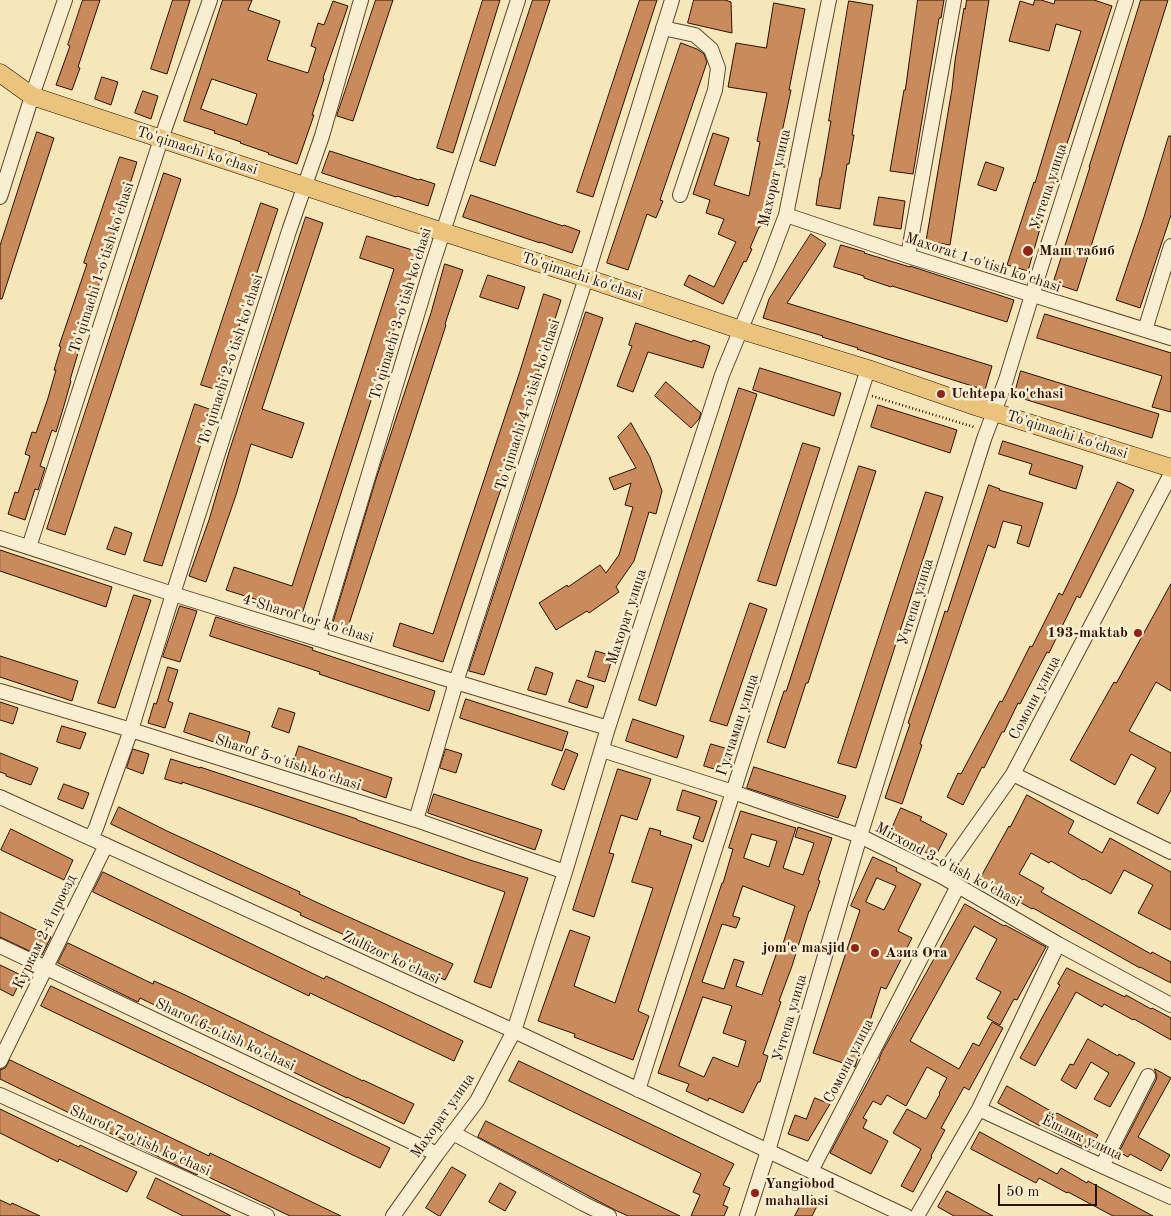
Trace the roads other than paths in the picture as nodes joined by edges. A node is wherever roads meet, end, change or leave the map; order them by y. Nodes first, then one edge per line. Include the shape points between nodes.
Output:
1 (65, 0) edge
2 (210, 0) edge
3 (362, 0) edge
4 (518, 0) edge
5 (672, 0) edge
6 (828, 0) edge
7 (954, 0) edge
8 (1126, 0) edge
9 (663, 28) junction
10 (0, 72) edge
11 (32, 96) junction
12 (161, 139) junction
13 (304, 186) junction
14 (680, 194) dead end
15 (0, 197) edge
16 (786, 216) junction
17 (443, 232) junction
18 (1171, 246) edge
19 (908, 256) junction
20 (586, 278) junction
21 (1032, 295) junction
22 (740, 330) junction
23 (1144, 330) junction
24 (1171, 338) edge
25 (868, 369) junction
26 (994, 412) junction
27 (1171, 468) edge
28 (1171, 474) edge
29 (0, 538) edge
30 (28, 548) junction
31 (173, 594) junction
32 (318, 639) junction
33 (456, 682) junction
34 (0, 691) edge
35 (608, 728) junction
36 (131, 730) junction
37 (602, 750) junction
38 (1013, 774) junction
39 (733, 792) junction
40 (0, 797) edge
41 (416, 820) junction
42 (860, 836) junction
43 (91, 838) junction
44 (106, 845) junction
45 (1171, 852) edge
46 (565, 872) junction
47 (941, 876) junction
48 (958, 886) junction
49 (1058, 944) junction
50 (0, 946) edge
51 (45, 968) junction
52 (1171, 1005) edge
53 (514, 1032) junction
54 (0, 1061) edge
55 (1148, 1076) dead end
56 (638, 1090) junction
57 (0, 1095) edge
58 (979, 1109) junction
59 (453, 1133) junction
60 (768, 1151) junction
61 (436, 1154) junction
62 (1102, 1166) junction
63 (811, 1170) junction
64 (1171, 1197) edge
65 (581, 1210) edge
66 (267, 1216) edge
67 (393, 1216) edge
68 (609, 1216) edge
69 (747, 1216) edge
70 (906, 1216) edge
71 (918, 1216) edge

1 - 11 street
2 - 12 street, To'qimachi 1-o'tish ko'chasi
3 - 13 street, To'qimachi 2-o'tish ko'chasi
4 - 17 street, To'qimachi 3-o'tish ko'chasi
5 - 9 street, To'qimachi 4-o'tish ko'chasi
6 - 16 street, Махорат улица
7 - 19 street
8 - 21 street, Учтепа улица
9 - 14 street via 695,35 710,49 718,68 715,90
9 - 20 street, To'qimachi 4-o'tish ko'chasi
10 - 11 main road, To'qimachi ko'chasi
11 - 12 main road, To'qimachi ko'chasi
11 - 15 street
12 - 13 main road, To'qimachi ko'chasi
12 - 30 street, To'qimachi 1-o'tish ko'chasi
13 - 17 main road, To'qimachi ko'chasi
13 - 31 street, To'qimachi 2-o'tish ko'chasi
16 - 19 street, Maxorat 1-o'tish ko'chasi
16 - 22 street, Махорат улица
17 - 20 main road, To'qimachi ko'chasi
17 - 32 street, To'qimachi 3-o'tish ko'chasi
18 - 23 street
19 - 21 street, Maxorat 1-o'tish ko'chasi
20 - 22 main road, To'qimachi ko'chasi
20 - 33 street, To'qimachi 4-o'tish ko'chasi
21 - 23 street, Maxorat 1-o'tish ko'chasi
21 - 26 street, Учтепа улица
22 - 25 main road, To'qimachi ko'chasi
22 - 35 street, Махорат улица via 722,375
23 - 24 street, Maxorat 1-o'tish ko'chasi
25 - 26 main road, To'qimachi ko'chasi
25 - 39 street, Гулчаман улица
26 - 27 main road, To'qimachi ko'chasi
26 - 42 street, Учтепа улица
28 - 38 street, Сомони улица
29 - 30 street, 4-Sharof tor ko'chasi
30 - 31 street, 4-Sharof tor ko'chasi
31 - 32 street, 4-Sharof tor ko'chasi
31 - 36 street, To'qimachi 2-o'tish ko'chasi
32 - 33 street, 4-Sharof tor ko'chasi
33 - 35 street, 4-Sharof tor ko'chasi
33 - 41 street, To'qimachi 4-o'tish ko'chasi
34 - 36 street, Sharof 5-o'tish ko'chasi
35 - 37 street, Махорат улица
36 - 41 street, Sharof 5-o'tish ko'chasi
36 - 43 street
37 - 39 street
37 - 46 street, Махорат улица
38 - 45 street
38 - 47 street, Сомони улица
39 - 42 street, Mirxond 3-o'tish ko'chasi
39 - 56 street, Гулчаман улица
40 - 43 street, Zulfizor ko'chasi
41 - 46 street, Sharof 5-o'tish ko'chasi
42 - 47 street, Mirxond 3-o'tish ko'chasi
42 - 60 street, Учтепа улица
43 - 44 street, Zulfizor ko'chasi
44 - 51 street, Куркам 2-й проезд
44 - 53 street, Zulfizor ko'chasi
46 - 53 street, Махорат улица
47 - 48 street, Mirxond 3-o'tish ko'chasi
48 - 49 street, Mirxond 3-o'tish ko'chasi
48 - 63 street, Сомони улица
49 - 52 street, Mirxond 3-o'tish ko'chasi
49 - 58 street
50 - 51 street, Sharof 6-o'tish ko'chasi
51 - 54 street, Куркам 2-й проезд
51 - 61 street, Sharof 6-o'tish ko'chasi
53 - 56 street, Zulfizor ko'chasi
53 - 59 street, Махорат улица via 477,1101
55 - 62 street
56 - 60 street, Zulfizor ko'chasi
57 - 66 street, Sharof 7-o'tish ko'chasi
58 - 62 street, Ёшлик улица
58 - 71 street
59 - 61 street, Махорат улица
59 - 65 street
60 - 63 street, Zulfizor ko'chasi
60 - 69 street, Учтепа улица
61 - 67 street, Махорат улица
62 - 64 street, Ёшлик улица
63 - 70 street, Zulfizor ko'chasi
65 - 68 street

